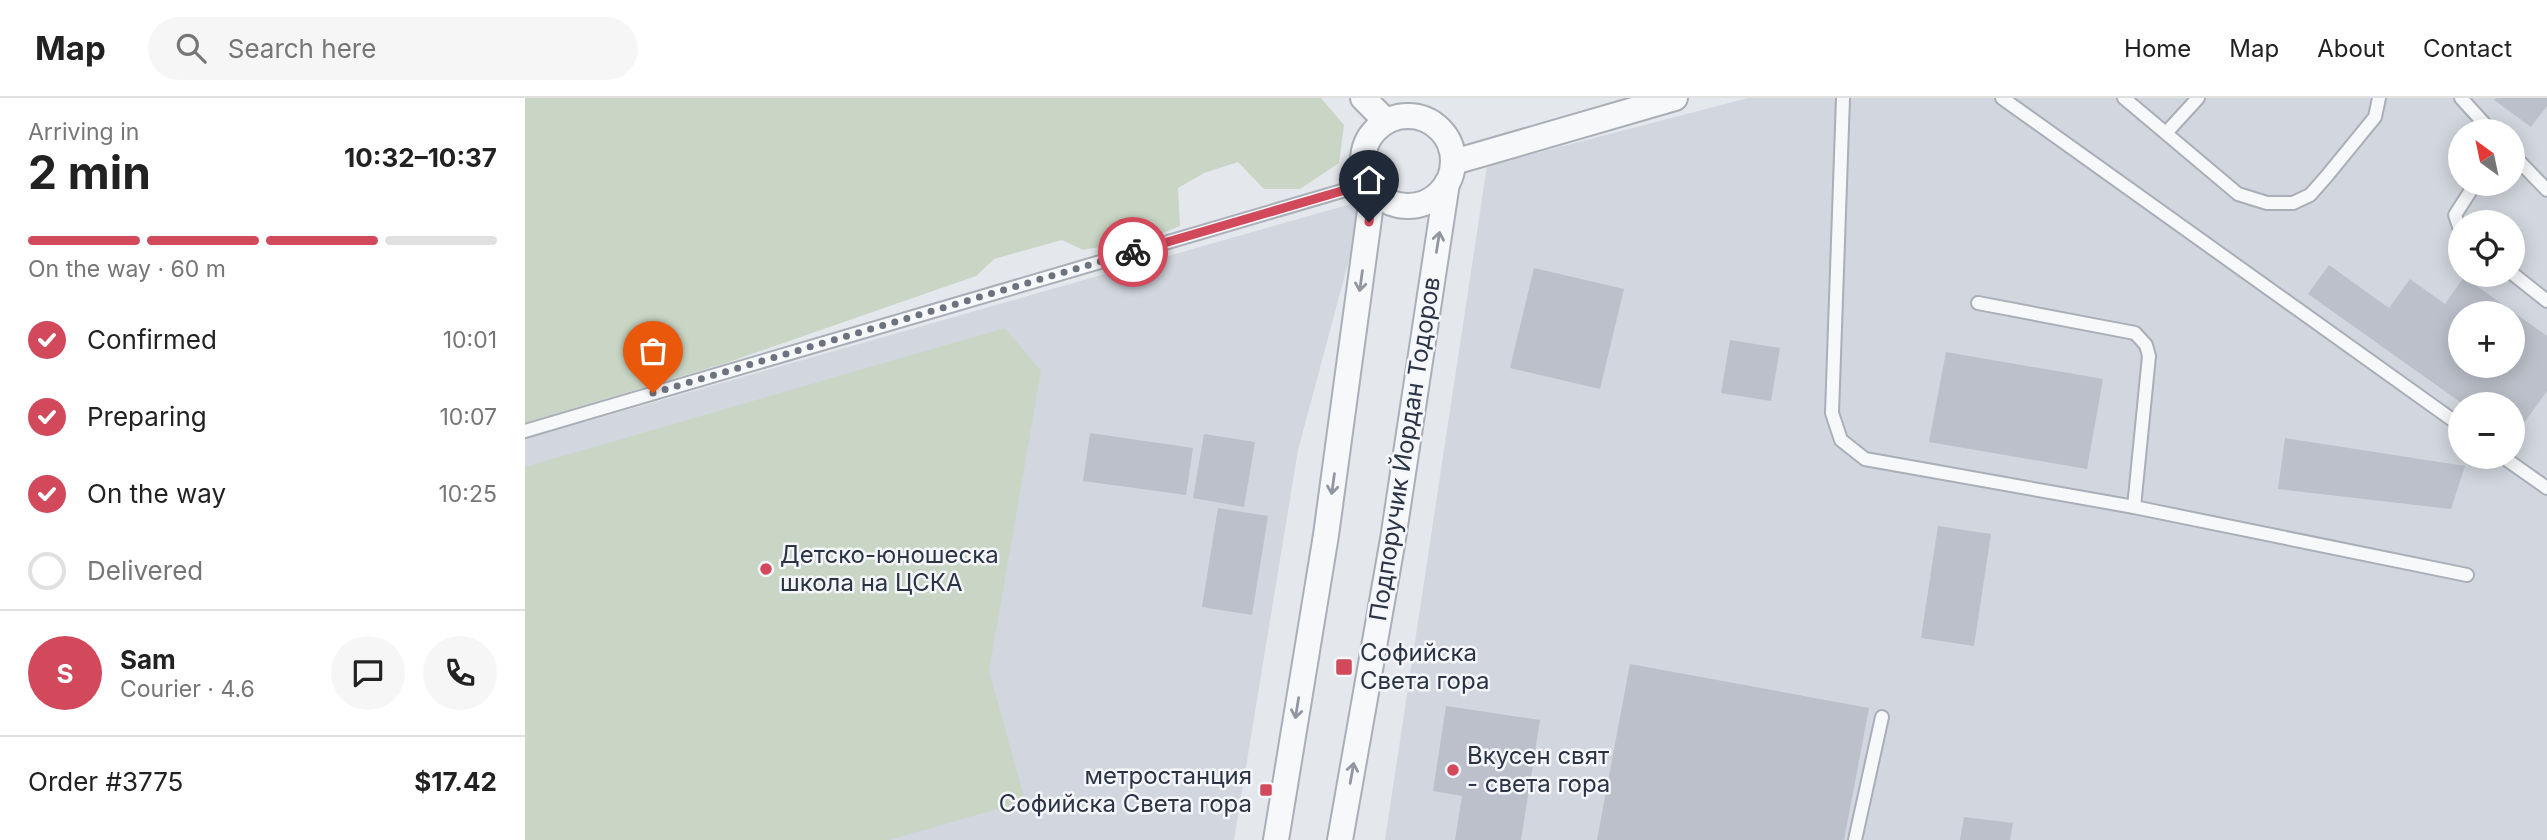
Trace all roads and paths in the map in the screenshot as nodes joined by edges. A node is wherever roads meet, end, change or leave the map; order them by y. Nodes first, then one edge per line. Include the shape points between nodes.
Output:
1 (1363, 98) edge
2 (1675, 98) edge
3 (1843, 98) edge
4 (2002, 98) edge
5 (2125, 98) edge
6 (2198, 98) edge
7 (2379, 98) edge
8 (2461, 98) edge
9 (2480, 119) edge
10 (1386, 121) junction
11 (2166, 133) junction
12 (2525, 167) edge
13 (1450, 172) junction
14 (1371, 186) junction
15 (2547, 190) edge
16 (2525, 284) edge
17 (2547, 301) edge
18 (1978, 303) dead end
19 (2448, 417) edge
20 (525, 431) edge
21 (2520, 469) edge
22 (2547, 488) edge
23 (2134, 508) junction
24 (2467, 575) dead end
25 (1882, 717) dead end
26 (1276, 840) edge
27 (1340, 840) edge
28 (1855, 840) edge

1 - 10 street
2 - 13 street
3 - 23 lane via 1832,413 1841,440 1865,459
4 - 19 lane
5 - 11 lane
6 - 11 lane
7 - 11 lane via 2375,117 2326,177 2310,195 2293,203 2267,203 2238,194
8 - 9 lane
10 - 13 street via 1411,116 1435,125 1450,145
10 - 14 street via 1364,149
12 - 15 lane
13 - 14 street via 1426,202 1412,206 1397,205
27 -> 13 street, Подпоручик Йордан Тодоров
14 - 20 lane
14 -> 26 street via 1326,535
16 - 17 lane
18 - 23 lane via 2135,333 2146,345
21 - 22 lane
23 - 24 lane
25 - 28 lane

